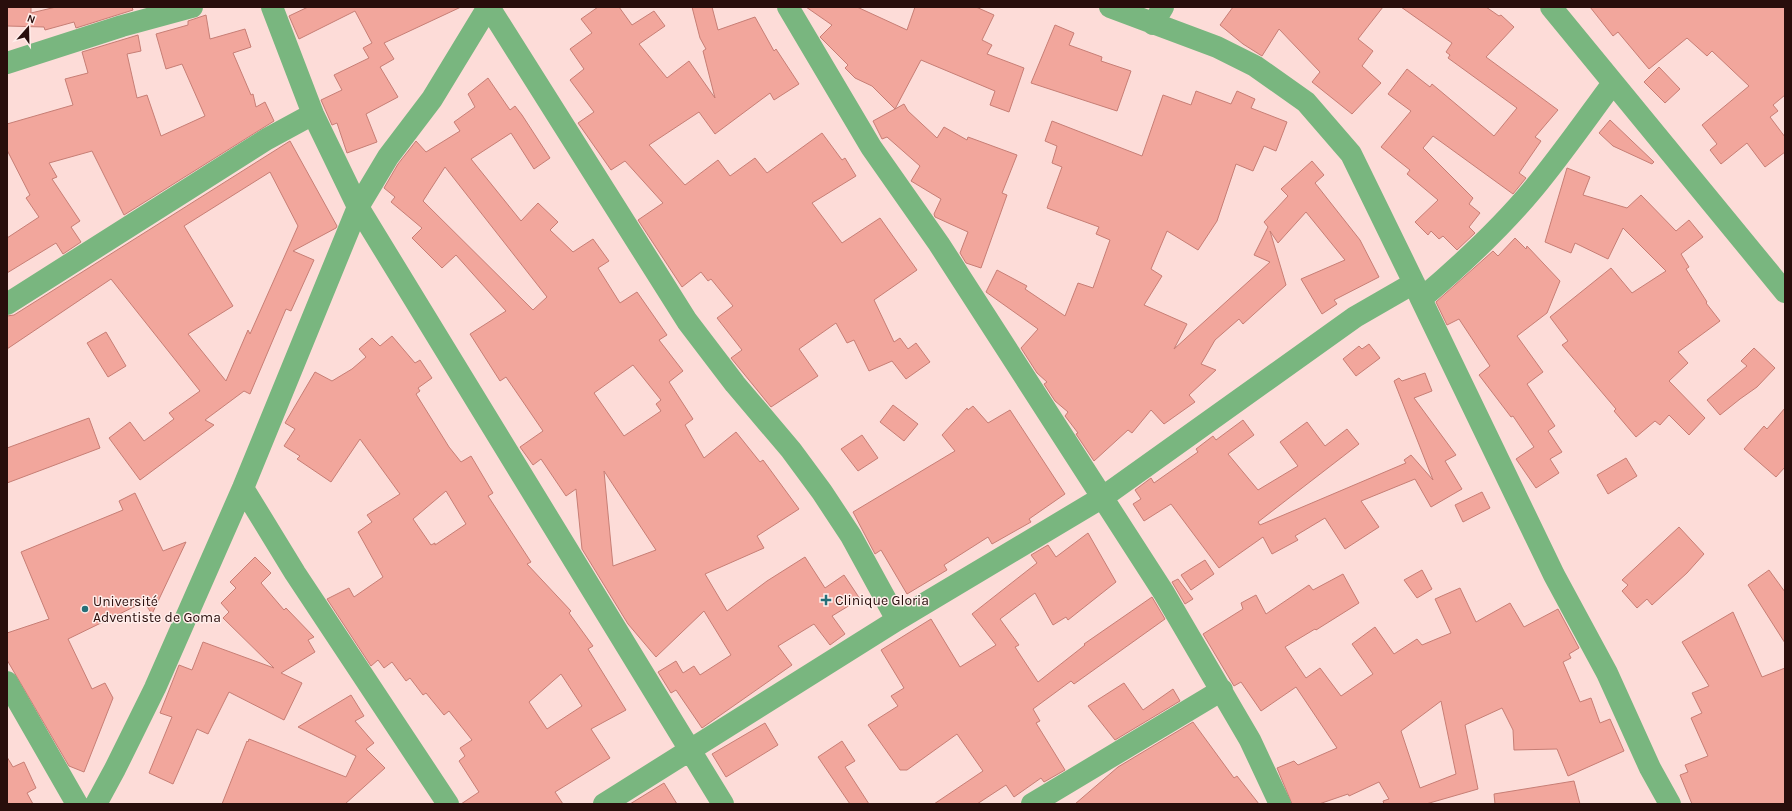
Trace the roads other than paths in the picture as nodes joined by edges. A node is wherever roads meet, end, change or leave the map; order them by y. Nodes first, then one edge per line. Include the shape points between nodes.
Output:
1 (192, 7) edge
2 (272, 7) edge
3 (488, 7) edge
4 (788, 7) edge
5 (1110, 7) edge
6 (1551, 7) edge
7 (1158, 16) edge
8 (7, 63) edge
9 (1613, 83) junction
10 (313, 114) junction
11 (358, 207) junction
12 (1778, 270) edge
13 (1417, 291) junction
14 (1785, 292) edge
15 (7, 304) edge
16 (243, 488) junction
17 (1103, 497) junction
18 (897, 620) junction
19 (7, 682) edge
20 (1222, 690) junction
21 (690, 750) junction
22 (77, 804) edge
23 (96, 804) edge
24 (448, 804) edge
25 (604, 804) edge
26 (723, 804) edge
27 (1032, 804) edge
28 (1280, 804) edge
29 (1670, 804) edge

1 - 8 street via 122,26
2 - 10 street
3 - 11 street via 432,99 388,157
3 - 18 street via 687,321 822,492
4 - 17 street via 871,147 939,244
5 - 7 street
6 - 9 street
7 - 13 street via 1256,66 1306,102 1351,154
9 - 12 street
9 - 13 street via 1534,188 1500,227 1470,256
10 - 11 street
10 - 15 street via 267,139
11 - 16 street
11 - 21 street
12 - 14 street
13 - 17 street via 1355,317
13 - 29 street via 1554,575 1608,673 1650,768
16 - 23 street via 155,688
16 - 24 street via 295,573
17 - 18 street
17 - 20 street
18 - 21 street
19 - 22 street
20 - 27 street
20 - 28 street via 1250,740
21 - 25 street
21 - 26 street

